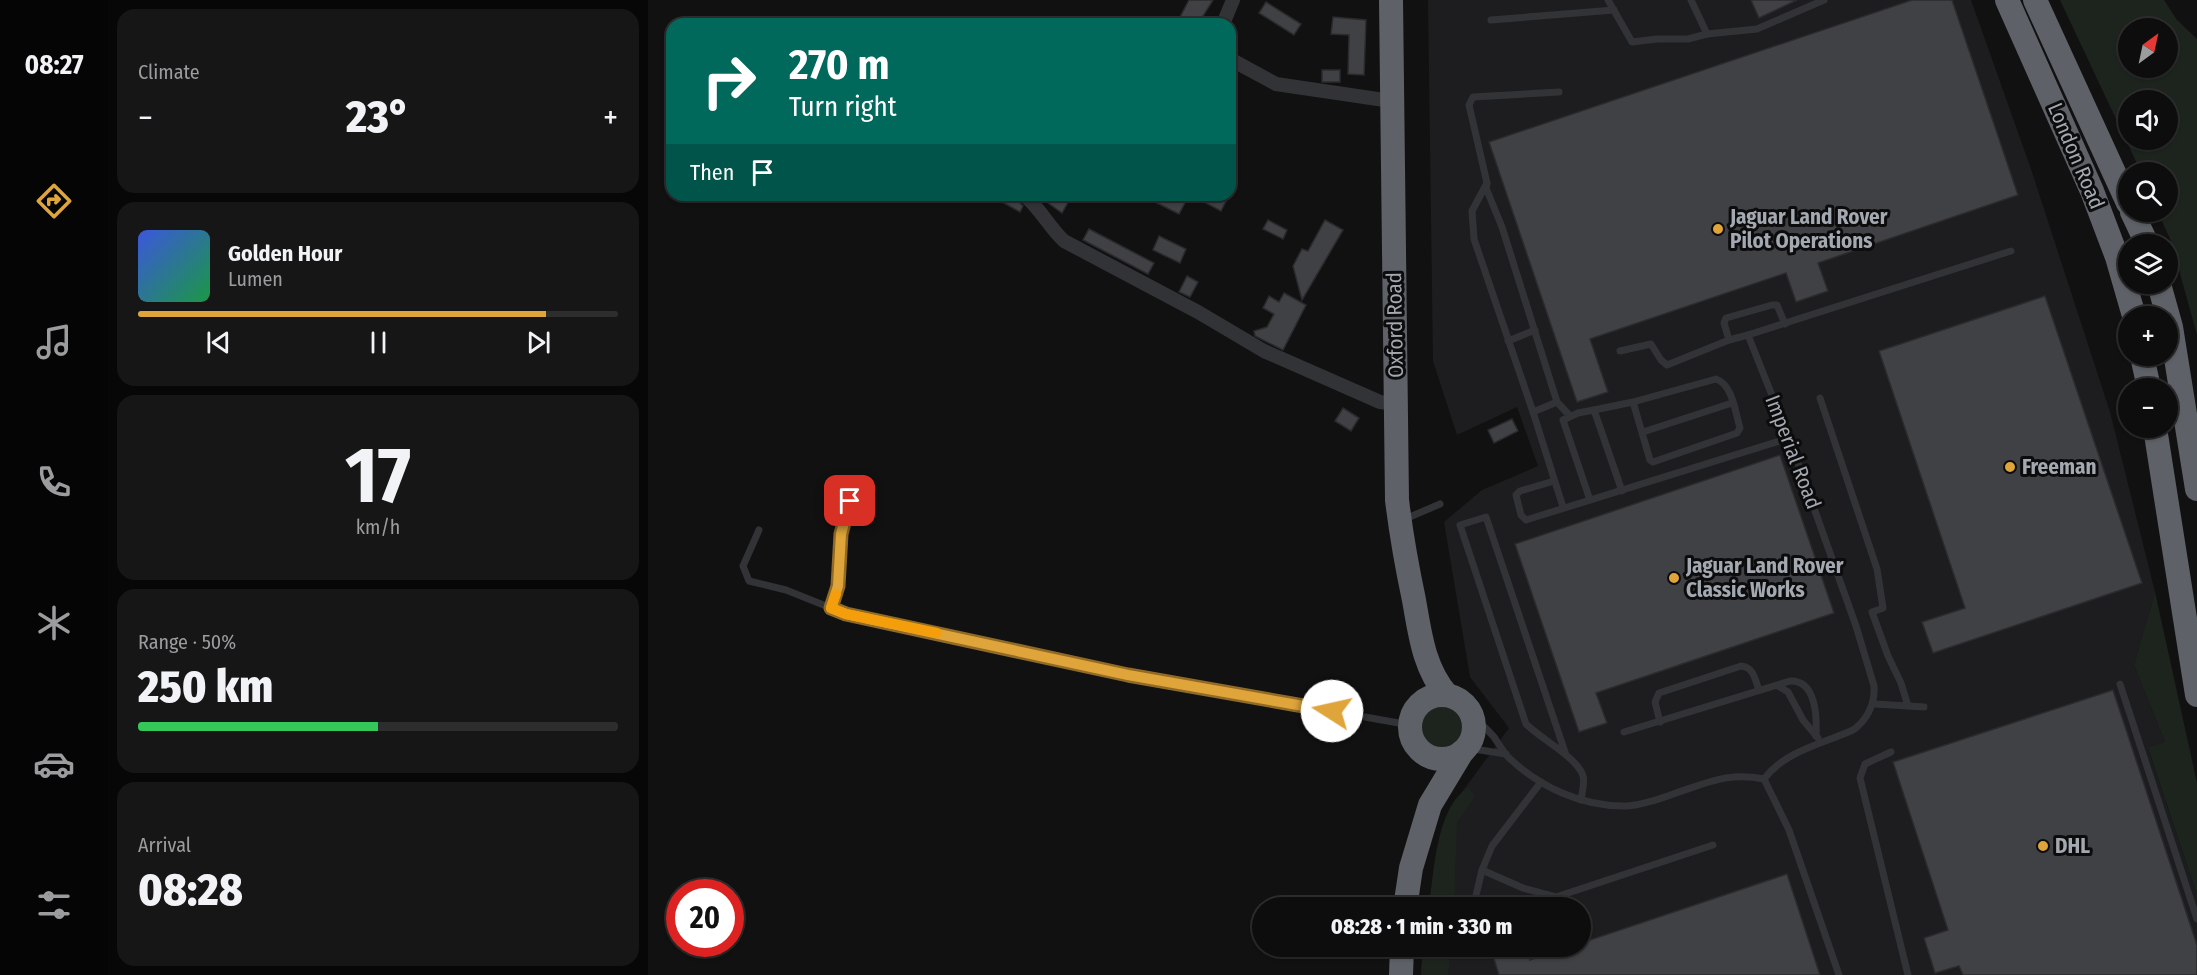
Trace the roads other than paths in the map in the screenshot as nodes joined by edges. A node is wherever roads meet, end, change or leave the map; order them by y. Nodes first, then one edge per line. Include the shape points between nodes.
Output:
1 (1233, 0) edge
2 (1391, 0) edge
3 (1608, 0) edge
4 (1691, 0) edge
5 (1824, 0) edge
6 (2007, 0) edge
7 (2035, 0) edge
8 (1614, 10) junction
9 (1226, 18) edge
10 (1491, 20) dead end
11 (1707, 34) junction
12 (1236, 62) edge
13 (1559, 92) dead end
14 (1391, 100) junction
15 (2118, 181) edge
16 (1487, 183) junction
17 (1030, 201) edge
18 (2011, 251) dead end
19 (2162, 294) edge
20 (2131, 306) edge
21 (1785, 324) junction
22 (1535, 330) junction
23 (1748, 335) junction
24 (1729, 340) junction
25 (1508, 341) junction
26 (1620, 351) dead end
27 (1820, 398) dead end
28 (1557, 402) junction
29 (1633, 402) junction
30 (1732, 403) junction
31 (1396, 404) junction
32 (1594, 410) junction
33 (1533, 412) junction
34 (1570, 416) junction
35 (1642, 432) junction
36 (1789, 438) junction
37 (2157, 438) edge
38 (1554, 482) junction
39 (2197, 489) edge
40 (1622, 491) junction
41 (1590, 500) junction
42 (850, 501) dead end
43 (1440, 504) dead end
44 (1563, 507) junction
45 (1400, 521) junction
46 (759, 530) dead end
47 (831, 608) junction
48 (1423, 648) junction
49 (2120, 684) dead end
50 (1778, 686) junction
51 (1759, 690) junction
52 (1447, 695) junction
53 (2197, 695) edge
54 (1874, 704) junction
55 (1908, 706) junction
56 (1924, 707) dead end
57 (1472, 714) junction
58 (1412, 718) junction
59 (1660, 722) junction
60 (1624, 732) dead end
61 (1819, 739) junction
62 (1419, 749) junction
63 (1464, 750) junction
64 (1891, 752) dead end
65 (1506, 754) junction
66 (1566, 755) junction
67 (1764, 779) junction
68 (1541, 782) junction
69 (1581, 800) junction
70 (1430, 805) junction
71 (1713, 846) dead end
72 (1482, 870) junction
73 (1407, 897) edge
74 (1476, 897) edge
75 (2197, 919) edge
76 (1402, 957) edge
77 (1401, 975) edge
78 (1839, 975) edge
79 (1908, 975) edge

1 - 9 street
2 - 14 highway, Oxford Road
3 - 8 lane
4 - 11 lane
5 - 11 lane via 1757,29
6 - 20 highway, London Road via 2092,192
7 - 15 highway, London Road
8 - 10 lane
8 - 11 lane via 1632,42
12 - 14 street via 1276,84
13 - 16 lane via 1473,97 1469,105
14 - 31 highway, Oxford Road
16 - 22 lane
16 - 25 lane via 1472,211 1474,240
17 - 31 street via 1064,241 1264,351 1380,402
18 - 21 lane
19 - 39 highway via 2171,327
21 - 23 lane
21 - 24 lane via 1777,305 1726,318
22 - 25 lane
22 - 28 lane
23 - 24 lane
23 - 36 lane, Imperial Road
24 - 26 lane via 1667,365 1651,344
25 - 33 lane
27 - 55 lane via 1877,569 1883,608 1872,612
28 - 33 lane
28 - 34 lane
29 - 30 lane via 1716,379 1723,381
29 - 32 lane
29 - 35 lane
30 - 35 lane
30 - 35 lane via 1740,428 1737,433 1653,462
31 - 45 highway, Oxford Road
32 - 34 lane
32 - 40 lane
33 - 38 lane
34 - 41 lane via 1563,420
36 - 40 lane
36 - 54 lane, Imperial Road via 1856,626 1874,686
37 - 53 highway
38 - 44 lane
38 - 44 lane via 1516,495 1521,515 1526,520
40 - 41 lane
41 - 44 lane
42 - 47 lane via 841,534 838,586
43 - 45 lane
45 - 48 highway, Oxford Road
46 - 47 lane via 743,566 749,581 786,590
47 - 58 lane via 1128,675
48 - 52 highway, Oxford Road via 1432,673
48 - 58 highway, Oxford Road
49 - 75 lane
50 - 51 lane
50 - 61 lane via 1788,692
50 - 61 lane via 1797,681 1807,688 1818,715
51 - 59 lane
51 - 59 lane via 1753,673 1745,666 1719,673 1659,693 1655,702
52 - 57 highway via 1459,700
52 - 58 highway via 1428,698
54 - 55 lane
54 - 61 lane via 1856,729
55 - 56 lane
57 - 63 highway via 1471,742
57 - 65 lane
58 - 62 highway via 1412,738
59 - 60 lane
61 - 67 lane via 1780,763
62 - 63 highway via 1443,759
62 - 70 highway via 1427,771
63 - 65 lane
63 - 70 highway
64 - 79 lane via 1865,764 1860,778
65 - 68 lane
66 - 66 lane via 1526,724 1460,525 1486,517
66 - 69 lane via 1584,777
67 - 69 lane via 1747,775 1725,777 1627,806
67 - 78 lane via 1790,830
68 - 69 lane
68 - 72 lane via 1492,846
70 - 73 highway
71 - 72 lane via 1556,897
72 - 74 lane
76 - 77 highway

